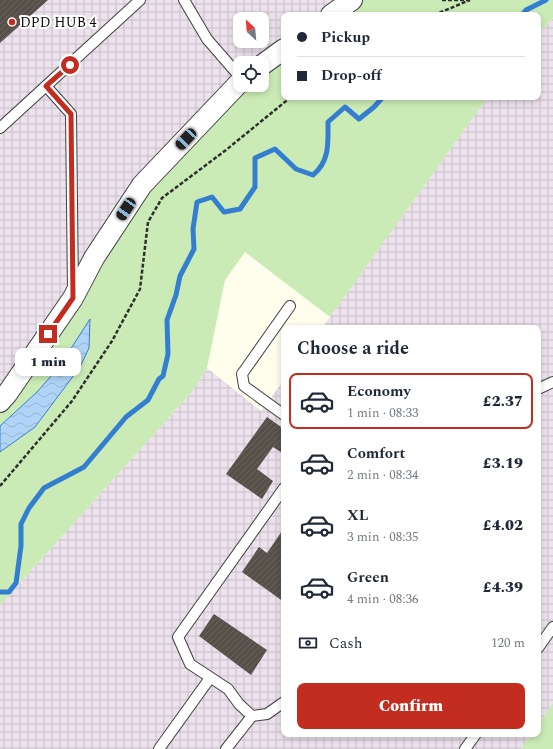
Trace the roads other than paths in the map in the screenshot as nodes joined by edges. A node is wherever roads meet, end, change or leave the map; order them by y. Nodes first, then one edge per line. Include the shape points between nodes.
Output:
1 (140, 0) edge
2 (184, 0) edge
3 (352, 0) edge
4 (335, 12) edge
5 (281, 51) edge
6 (269, 60) edge
7 (233, 69) edge
8 (46, 86) junction
9 (233, 89) edge
10 (0, 128) edge
11 (73, 298) junction
12 (290, 306) dead end
13 (553, 382) edge
14 (541, 388) edge
15 (0, 402) edge
16 (281, 413) edge
17 (281, 492) edge
18 (553, 627) edge
19 (541, 644) edge
20 (210, 678) junction
21 (281, 704) edge
22 (252, 716) junction
23 (474, 737) edge
24 (159, 749) edge
25 (226, 749) edge
26 (465, 749) edge

1 - 8 lane
2 - 7 lane via 206,39
3 - 4 street
5 - 6 street
8 - 10 lane
8 - 11 lane via 71,114
9 - 11 street via 142,185 94,258
11 - 15 street
12 - 16 lane via 242,374 244,386
13 - 14 lane
17 - 20 lane via 178,637 190,664
18 - 19 lane
20 - 22 lane via 228,690
20 - 24 lane
21 - 22 lane via 267,714
22 - 25 lane
23 - 26 lane

